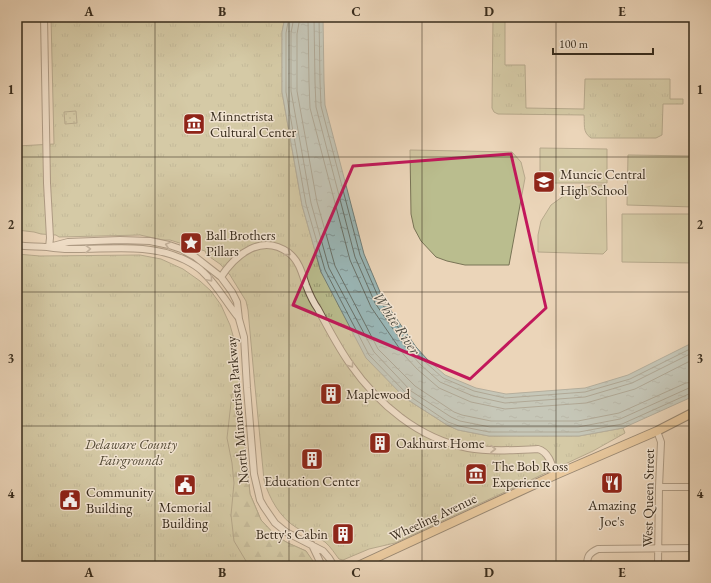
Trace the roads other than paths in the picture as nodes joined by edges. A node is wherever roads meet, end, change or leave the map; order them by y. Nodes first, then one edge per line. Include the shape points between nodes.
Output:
1 (44, 17) edge
2 (17, 245) edge
3 (49, 247) junction
4 (221, 277) junction
5 (239, 319) junction
6 (694, 412) edge
7 (657, 431) junction
8 (555, 475) junction
9 (659, 487) junction
10 (694, 487) edge
11 (312, 545) junction
12 (658, 548) junction
13 (694, 548) edge
14 (322, 566) edge
15 (334, 566) edge
16 (358, 566) edge
17 (587, 566) edge
18 (658, 566) edge

1 - 3 street
2 - 3 street, North Minnetrista Parkway
4 -> 3 street, North Minnetrista Parkway via 181,249 150,241 68,242
3 -> 5 street, North Minnetrista Parkway via 142,249 175,255 202,271
4 - 5 street, North Minnetrista Parkway via 237,302
4 -> 8 street via 233,261 254,247 264,245 283,249 298,263 315,306 349,363 374,394 390,408 425,433 444,442 481,450 542,450 549,459
5 - 11 street, North Minnetrista Parkway via 245,347 254,474 260,500 275,523 286,532
6 - 7 main road, Wheeling Avenue
7 - 8 main road, Wheeling Avenue
7 - 9 street, West Queen Street via 661,442
8 - 16 main road, Wheeling Avenue
9 - 10 street
9 - 12 street, West Queen Street
11 - 14 street
11 - 15 street, North Minnetrista Parkway via 323,551
12 - 13 street
12 - 17 street via 601,548 589,554
12 - 18 street, West Queen Street

